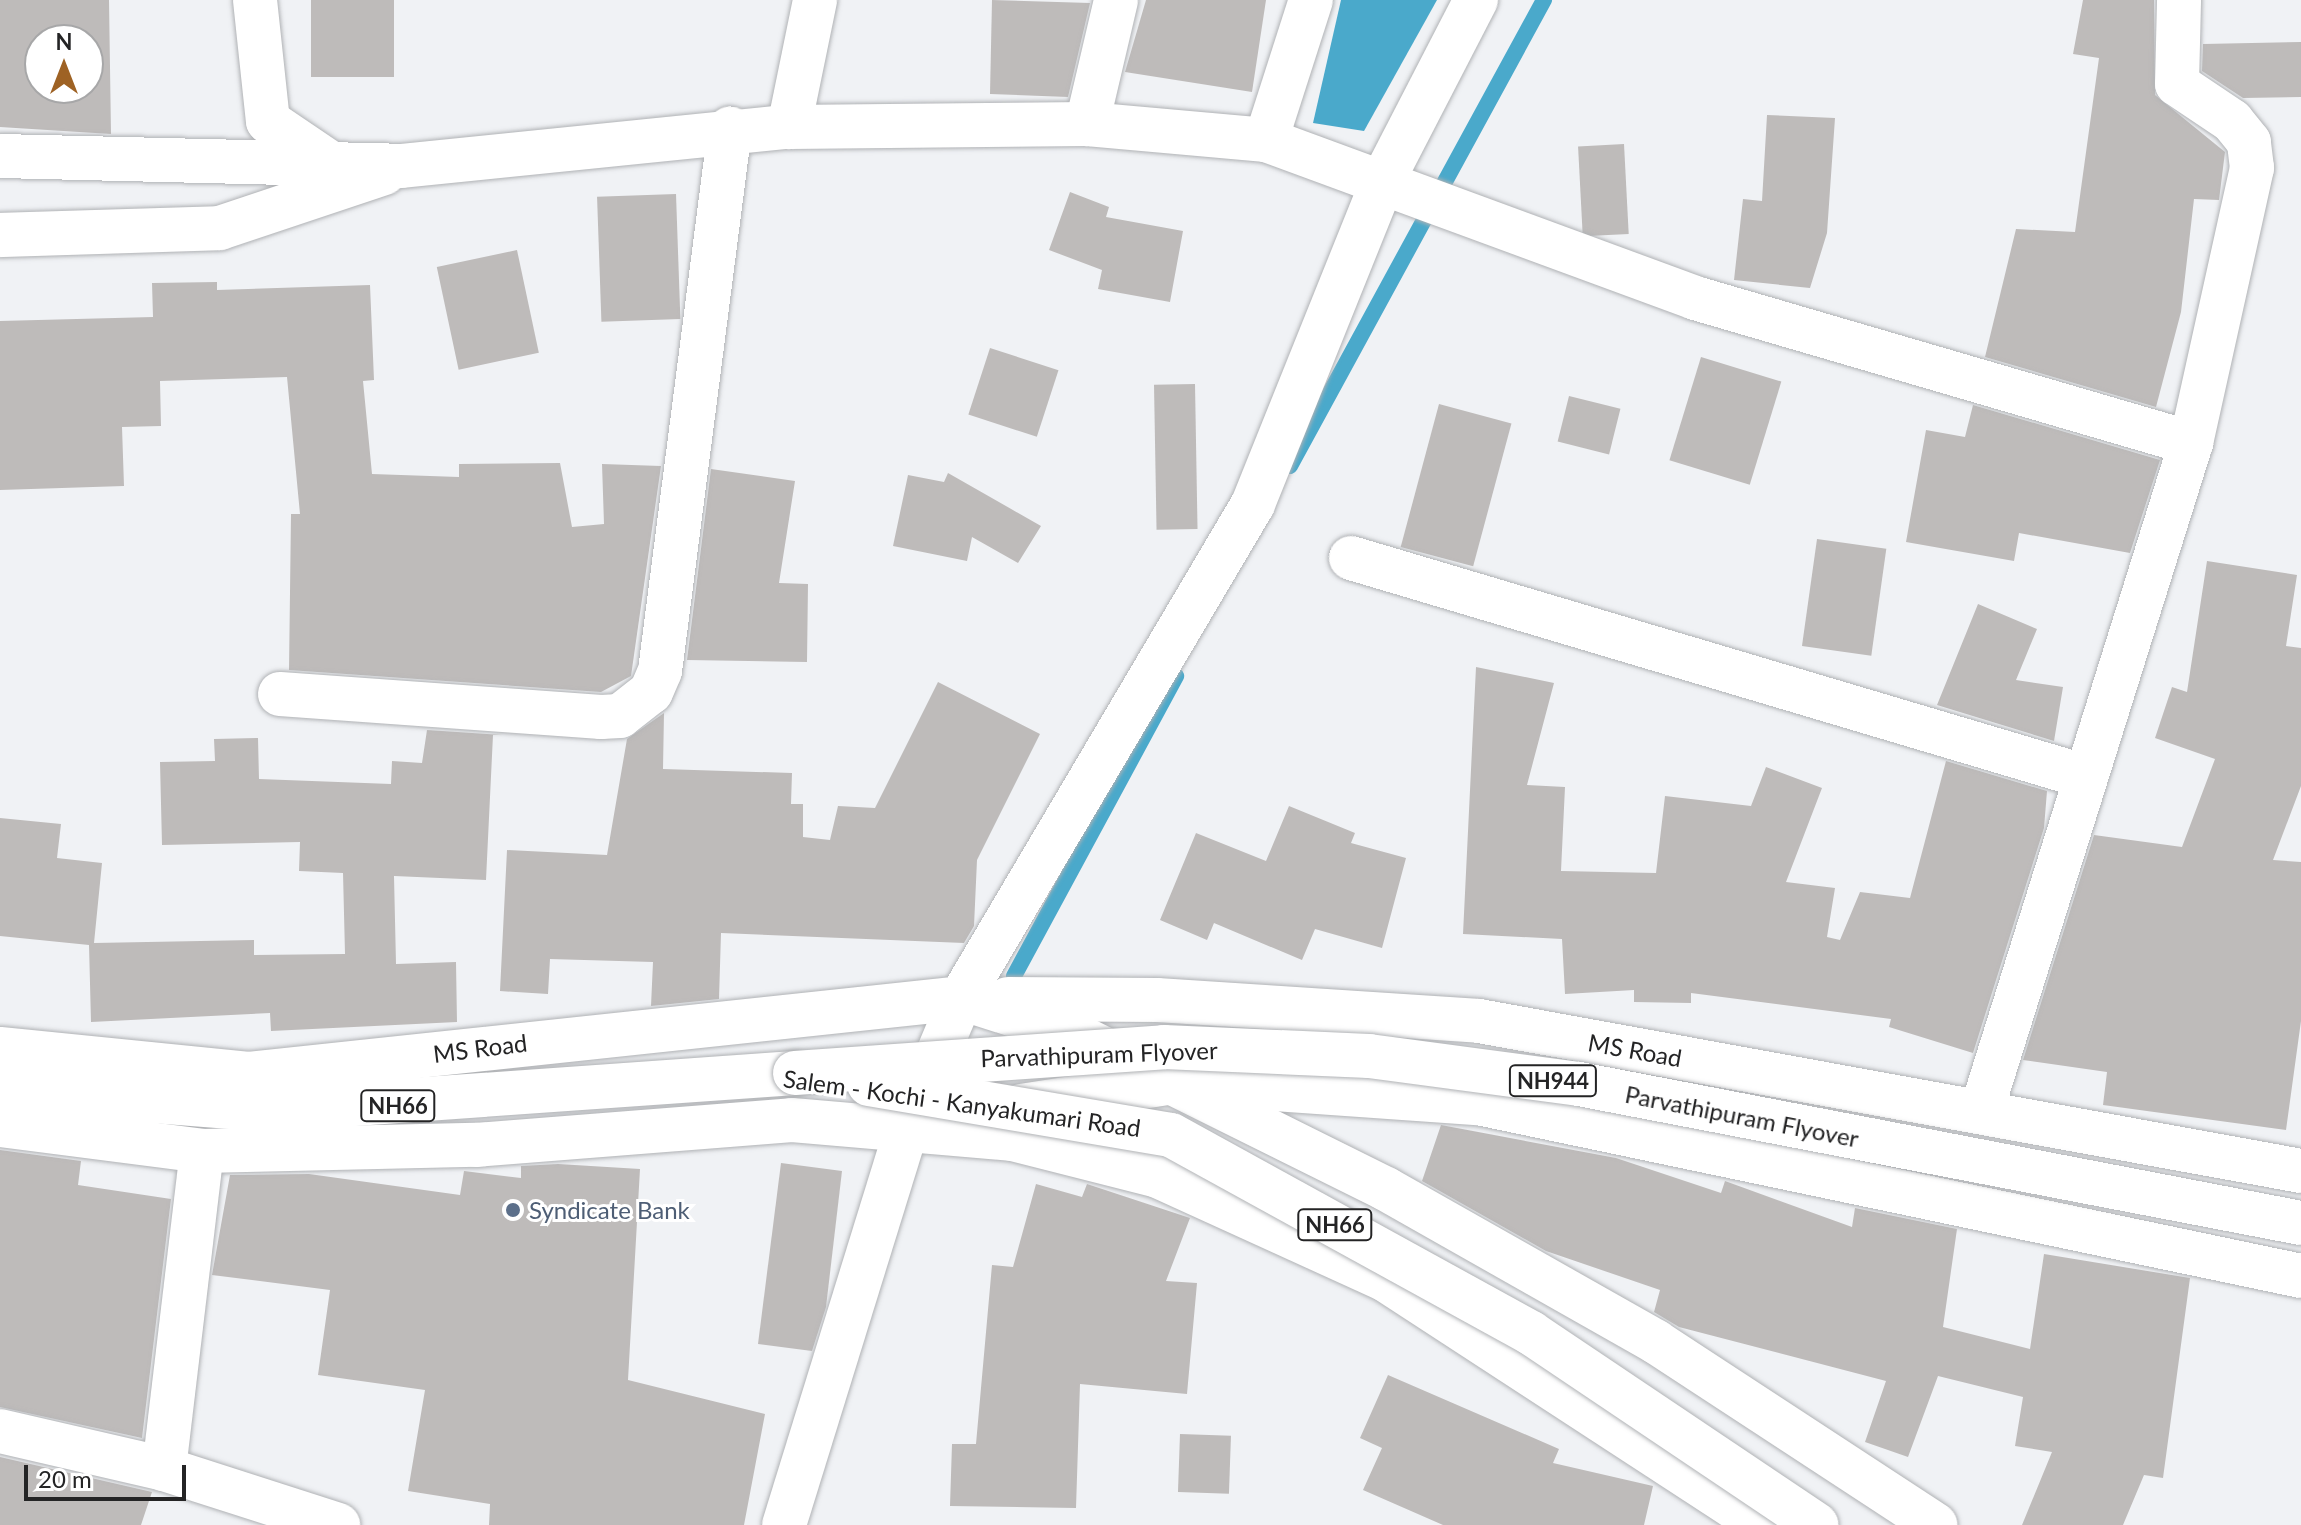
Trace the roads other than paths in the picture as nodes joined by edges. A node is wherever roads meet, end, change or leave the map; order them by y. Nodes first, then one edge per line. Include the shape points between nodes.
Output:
1 (255, 0) edge
2 (815, 0) edge
3 (1116, 0) edge
4 (1311, 0) edge
5 (1476, 0) edge
6 (2179, 0) edge
7 (1087, 124) junction
8 (789, 127) junction
9 (730, 128) junction
10 (1266, 140) junction
11 (0, 156) edge
12 (332, 164) junction
13 (402, 166) junction
14 (1397, 184) junction
15 (0, 235) edge
16 (2191, 443) junction
17 (1351, 558) dead end
18 (280, 694) dead end
19 (2083, 776) junction
20 (961, 998) junction
21 (0, 1049) edge
22 (795, 1073) junction
23 (1175, 1082) junction
24 (0, 1089) edge
25 (1981, 1112) junction
26 (0, 1125) edge
27 (908, 1125) junction
28 (202, 1151) junction
29 (2301, 1171) edge
30 (2301, 1223) edge
31 (2301, 1276) edge
32 (0, 1431) edge
33 (164, 1469) junction
34 (338, 1525) edge
35 (784, 1525) edge
36 (1762, 1525) edge
37 (1817, 1525) edge
38 (1936, 1525) edge

1 - 12 main road via 268,121
2 - 8 main road
3 - 7 main road
4 - 10 main road
5 - 14 main road
6 - 16 main road via 2177,84 2232,121 2249,142 2252,168
7 - 8 main road
7 - 10 main road
8 - 9 main road
9 - 13 main road
9 - 18 main road via 660,671 651,692 620,716 601,717
10 - 14 main road
11 - 12 main road
12 - 13 main road
13 - 15 main road via 285,212 220,228
14 - 16 main road via 1695,298
14 - 20 main road via 1253,504
16 - 19 main road
17 - 19 main road
19 - 25 main road
20 - 21 main road, MS Road via 249,1074
20 - 23 main road, MS Road via 1076,1035
20 - 25 main road, MS Road via 1157,1000 1479,1021
20 - 27 main road
22 - 24 main road, Salem - Kochi - Kanyakumari Road / NH66 via 269,1110
22 - 30 main road, Parvathipuram Flyover / NH944, bridge via 1164,1047 1369,1056 1579,1084
22 - 37 main road, Salem - Kochi - Kanyakumari Road / NH66, bridge via 1171,1135 1531,1333
23 - 27 main road, MS Road
23 - 31 main road, MS Road via 1478,1103
23 - 38 main road, MS Road via 1386,1189 1656,1342
25 - 29 main road, MS Road
26 - 28 main road
27 - 28 main road via 792,1120 476,1145
27 - 35 main road
27 - 36 main road via 1013,1139 1158,1176 1386,1280
28 - 33 main road
32 - 33 main road
33 - 34 main road

